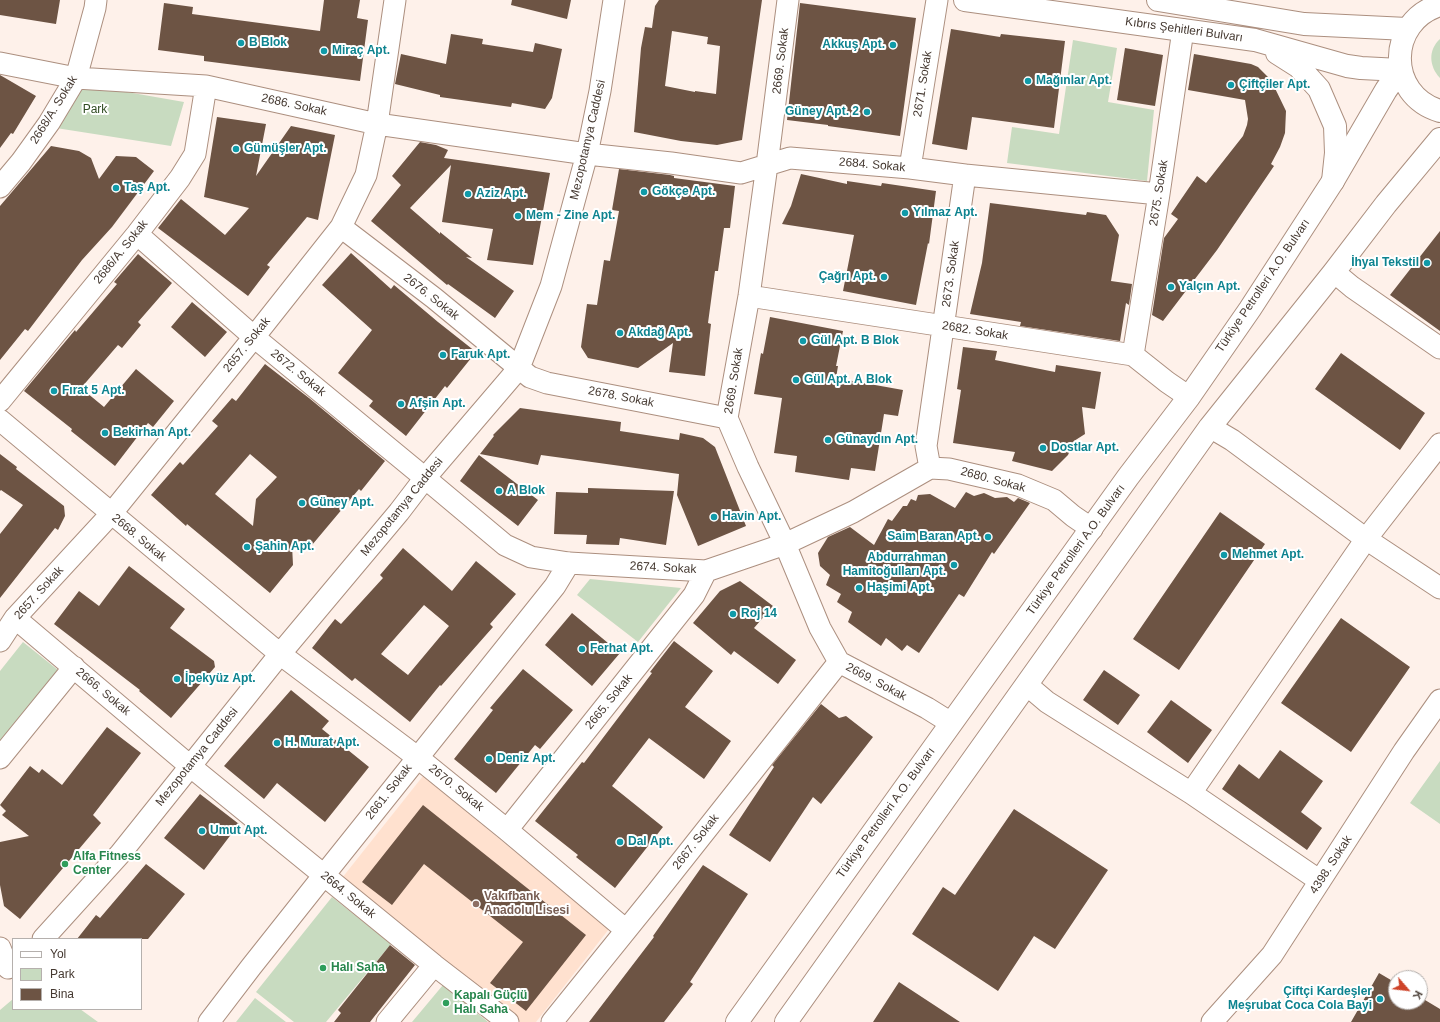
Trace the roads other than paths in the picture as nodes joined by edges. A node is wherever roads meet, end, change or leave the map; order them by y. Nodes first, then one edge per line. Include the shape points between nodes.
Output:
1 (96, 0) edge
2 (395, 0) edge
3 (614, 0) edge
4 (788, 0) edge
5 (937, 0) edge
6 (965, 0) edge
7 (1170, 1) edge
8 (1435, 3) edge
9 (1407, 29) junction
10 (1183, 30) junction
11 (1255, 40) junction
12 (0, 63) edge
13 (1400, 70) junction
14 (76, 78) junction
15 (206, 86) junction
16 (1440, 111) edge
17 (377, 124) junction
18 (1440, 139) edge
19 (587, 154) junction
20 (767, 165) junction
21 (910, 168) junction
22 (965, 175) junction
23 (1333, 181) junction
24 (0, 187) edge
25 (1159, 194) junction
26 (341, 227) junction
27 (137, 234) junction
28 (1334, 272) junction
29 (749, 296) junction
30 (943, 326) junction
31 (254, 337) junction
32 (1440, 348) edge
33 (1133, 355) junction
34 (519, 368) junction
35 (1189, 397) junction
36 (0, 401) edge
37 (727, 418) junction
38 (0, 420) edge
39 (1210, 427) junction
40 (1440, 444) edge
41 (930, 468) junction
42 (425, 478) junction
43 (111, 514) junction
44 (1092, 529) junction
45 (1366, 539) junction
46 (785, 544) junction
47 (569, 563) junction
48 (706, 571) junction
49 (1440, 588) edge
50 (16, 618) junction
51 (0, 641) edge
52 (280, 654) junction
53 (839, 662) junction
54 (74, 667) junction
55 (1027, 685) junction
56 (1440, 700) edge
57 (951, 723) junction
58 (417, 757) junction
59 (0, 758) edge
60 (190, 766) junction
61 (1191, 793) junction
62 (507, 830) junction
63 (324, 875) junction
64 (1320, 881) junction
65 (626, 930) junction
66 (44, 938) edge
67 (0, 948) edge
68 (434, 965) junction
69 (7, 968) edge
70 (209, 1022) edge
71 (387, 1022) edge
72 (508, 1022) edge
73 (552, 1022) edge
74 (737, 1022) edge
75 (786, 1022) edge
76 (1212, 1022) edge

1 - 14 street, 2668/A. Sokak
2 - 17 street, 2657. Sokak
3 - 19 street, Mezopotamya Caddesi via 600,92
4 - 20 street, 2669. Sokak
5 - 21 street, 2671. Sokak
6 - 10 main road, Kıbrıs Şehitleri Bulvarı
7 - 9 main road, Kıbrıs Şehitleri Bulvarı via 1304,24
8 - 9 main road via 1418,16
9 - 13 main road via 1399,56
10 - 11 main road, Kıbrıs Şehitleri Bulvarı
10 - 25 street, 2675. Sokak
11 - 13 main road, Kıbrıs Şehitleri Bulvarı via 1347,66
11 - 23 main road via 1299,67 1320,89 1335,126
12 - 14 street, 2686. Sokak
13 - 16 main road via 1408,88 1418,100
13 - 23 main road, Türkiye Petrolleri A.O. Bulvarı
14 - 15 street, 2686. Sokak
14 - 24 street, 2668/A. Sokak via 49,123
15 - 17 street, 2686. Sokak
15 - 27 street, 2686/A. Sokak via 195,154
17 - 19 street, 2686. Sokak
17 - 26 street, 2657. Sokak via 366,175
18 - 28 main road
19 - 20 street, 2684. Sokak via 741,172
19 - 34 street, Mezopotamya Caddesi via 551,286
20 - 21 street, 2684. Sokak via 790,158
20 - 29 street, 2669. Sokak
21 - 22 street, 2684. Sokak
22 - 25 street, 2684. Sokak
22 - 30 street, 2673. Sokak
23 - 35 main road, Türkiye Petrolleri A.O. Bulvarı
25 - 33 street, 2675. Sokak
26 - 31 street, 2657. Sokak
26 - 34 street, 2676. Sokak via 434,298
27 - 31 street, 2672. Sokak
27 - 36 street, 2686/A. Sokak
28 - 32 street
28 - 39 main road
29 - 30 street, 2682. Sokak
29 - 37 street, 2669. Sokak
30 - 33 street, 2682. Sokak
30 - 41 street, 2673. Sokak via 926,446
31 - 42 street, 2672. Sokak
31 - 43 street, 2657. Sokak
33 - 35 street, 2682. Sokak
34 - 37 street, 2678. Sokak via 530,377 546,383
34 - 42 street, Mezopotamya Caddesi
35 - 44 main road, Türkiye Petrolleri A.O. Bulvarı
37 - 46 street, 2669. Sokak
38 - 43 street, 2668. Sokak
39 - 45 street via 1232,440
39 - 55 main road
40 - 45 street
41 - 44 street, 2680. Sokak via 949,469 1018,485 1054,500
41 - 46 street, 2674. Sokak via 853,512
42 - 47 street, 2674. Sokak via 505,545 531,557
42 - 52 street, Mezopotamya Caddesi
43 - 50 street, 2657. Sokak
43 - 52 street, 2668. Sokak
44 - 57 main road, Türkiye Petrolleri A.O. Bulvarı
45 - 49 street
45 - 61 street
46 - 48 street, 2674. Sokak
46 - 53 street, 2669. Sokak via 820,628
47 - 48 street, 2674. Sokak
47 - 58 street, 2661. Sokak via 555,586
48 - 62 street, 2665. Sokak via 694,596
50 - 51 street, 2657. Sokak
50 - 54 street, 2666. Sokak
52 - 58 street, 2670. Sokak
52 - 60 street, Mezopotamya Caddesi
53 - 57 street, 2669. Sokak
53 - 65 street, 2667. Sokak
54 - 59 street
54 - 60 street, 2666. Sokak
55 - 61 street via 1047,702
55 - 75 main road
56 - 64 street, 4398. Sokak
57 - 74 main road, Türkiye Petrolleri A.O. Bulvarı
58 - 62 street, 2670. Sokak
58 - 63 street, 2661. Sokak
60 - 63 street, 2664. Sokak
60 - 66 street, Mezopotamya Caddesi via 120,854
61 - 64 street
62 - 65 street, 2670. Sokak
63 - 68 street, 2664. Sokak
63 - 70 street, 2661. Sokak
64 - 76 street, 4398. Sokak via 1272,954
65 - 73 street, 2667. Sokak
67 - 69 street
68 - 71 street
68 - 72 street, 2664. Sokak

